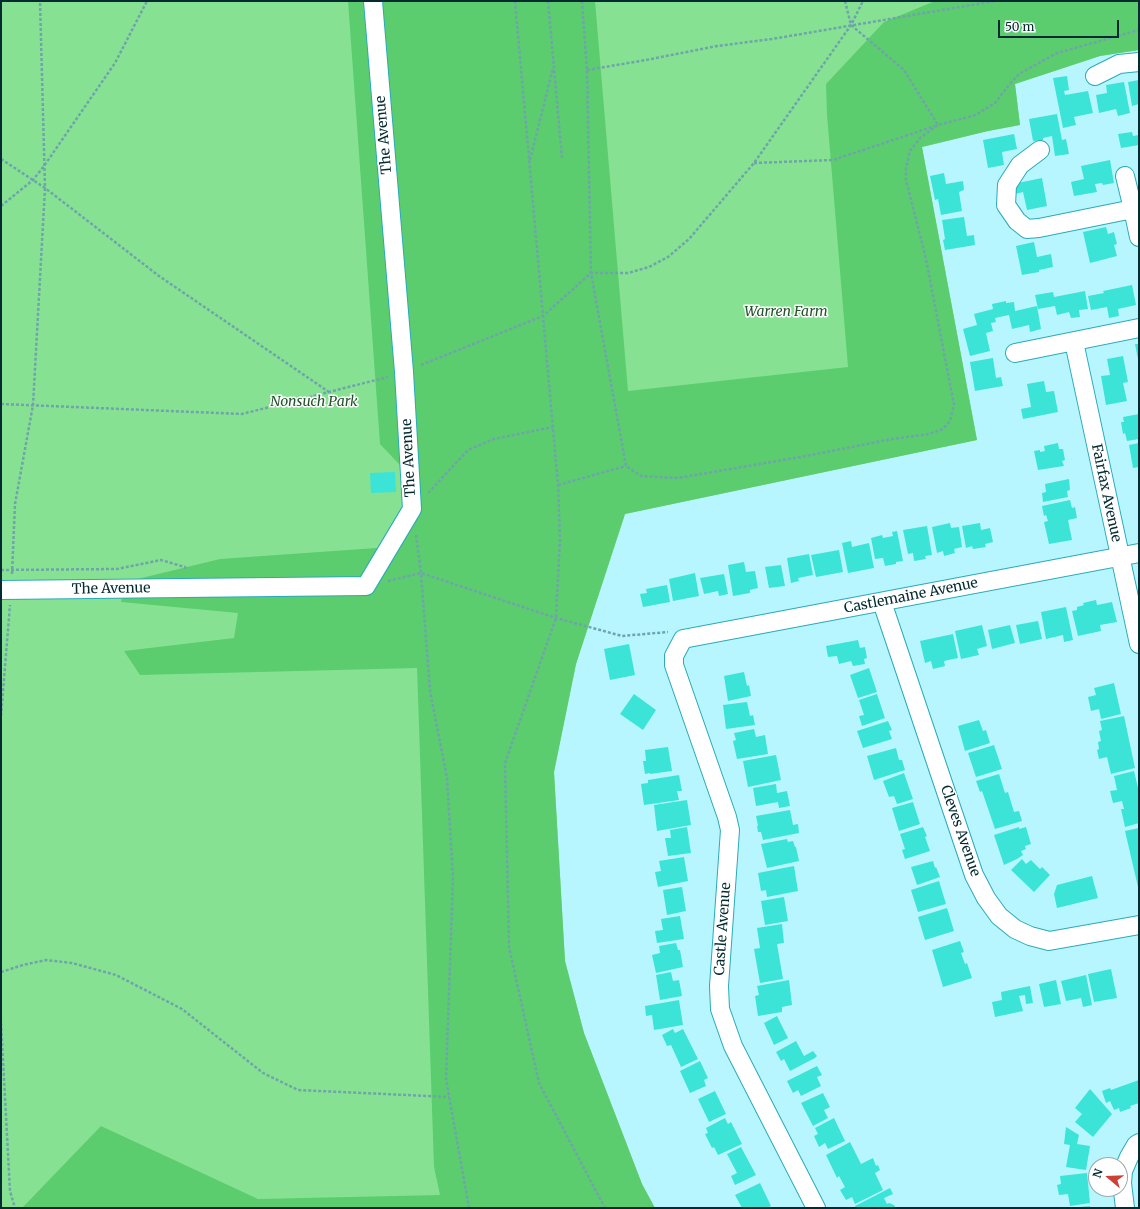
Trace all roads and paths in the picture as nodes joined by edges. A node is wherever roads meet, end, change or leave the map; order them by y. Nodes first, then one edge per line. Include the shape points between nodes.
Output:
1 (40, 1) edge
2 (147, 1) edge
3 (373, 1) edge
4 (515, 1) edge
5 (548, 1) edge
6 (582, 1) edge
7 (846, 1) edge
8 (863, 1) edge
9 (995, 1) edge
10 (851, 25) junction
11 (1139, 30) edge
12 (1139, 62) edge
13 (554, 66) junction
14 (587, 70) junction
15 (1095, 76) dead end
16 (938, 125) junction
17 (1040, 150) dead end
18 (562, 158) dead end
19 (1, 159) edge
20 (754, 162) junction
21 (529, 163) junction
22 (44, 166) junction
23 (1125, 176) dead end
24 (33, 180) junction
25 (45, 188) junction
26 (1, 206) edge
27 (1133, 209) junction
28 (1139, 237) edge
29 (591, 273) junction
30 (543, 316) junction
31 (1139, 328) edge
32 (1074, 342) junction
33 (1015, 353) dead end
34 (404, 372) junction
35 (329, 392) junction
36 (1, 404) edge
37 (33, 405) junction
38 (553, 427) junction
39 (626, 466) junction
40 (558, 485) junction
41 (412, 509) junction
42 (1139, 553) edge
43 (1120, 556) junction
44 (1, 570) edge
45 (12, 571) junction
46 (420, 573) junction
47 (366, 586) junction
48 (192, 588) junction
49 (6, 590) edge
50 (882, 602) junction
51 (556, 618) junction
52 (683, 639) junction
53 (1139, 644) edge
54 (1, 716) edge
55 (1139, 925) edge
56 (1, 972) edge
57 (1, 1023) edge
58 (449, 1097) junction
59 (1139, 1143) edge
60 (15, 1208) edge
61 (469, 1208) edge
62 (605, 1208) edge
63 (816, 1208) edge
64 (1125, 1208) edge

1 - 22 path
2 - 22 path via 115,63
3 - 34 street, The Avenue
4 - 21 path
5 - 13 path
6 - 14 path
7 - 10 path
8 - 10 path
9 - 10 path
10 - 14 path
10 - 16 path via 904,70
10 - 20 path
11 - 16 path via 1057,54 1019,74 996,102 976,115
12 - 15 street via 1119,64
13 - 18 path
13 - 21 path
14 - 29 path
16 - 20 path via 833,160
16 - 39 path via 921,137 910,151 906,180 926,258 954,405 950,421 943,429 929,434 678,478 641,476
17 - 27 street via 1020,165 1007,185 1006,206 1016,221 1027,229
19 - 24 path
20 - 29 path via 689,240 668,257 649,267 628,273
21 - 30 path
22 - 24 path
22 - 25 path
23 - 27 street
24 - 25 path
24 - 26 path
25 - 35 path via 159,276
25 - 37 path
27 - 28 street
29 - 30 path
29 - 39 path
30 - 34 path
30 - 38 path
31 - 32 street
32 - 33 street
32 - 43 street, Fairfax Avenue
34 - 35 path
34 - 41 street, The Avenue
35 - 37 path via 242,414
36 - 37 path
37 - 45 path via 15,504
38 - 40 path
38 - 41 path via 494,439 468,450
39 - 40 path
40 - 51 path via 560,539
41 - 46 path
41 - 47 street, The Avenue
42 - 43 street, Castlemaine Avenue
43 - 50 street, Castlemaine Avenue
43 - 53 street, Fairfax Avenue
44 - 45 path
45 - 48 path via 117,569 161,560 185,568
45 - 49 path
46 - 47 path
46 - 51 path
46 - 58 path via 430,692 447,778 453,878 446,1079
47 - 48 street, The Avenue
48 - 49 street, The Avenue
49 - 54 path
50 - 52 street, Castlemaine Avenue
50 - 55 street, Cleves Avenue via 974,876 999,916 1015,929 1049,941
51 - 52 path via 622,636 666,632
51 - 62 path via 505,763 509,947 539,1083
52 - 63 street, Castle Avenue via 674,656 674,665 730,830 719,986 720,1009 733,1046
56 - 58 path via 46,960 72,963 116,975 182,1009 263,1073 298,1090
57 - 60 path via 10,1191
58 - 61 path
59 - 64 street via 1123,1171

